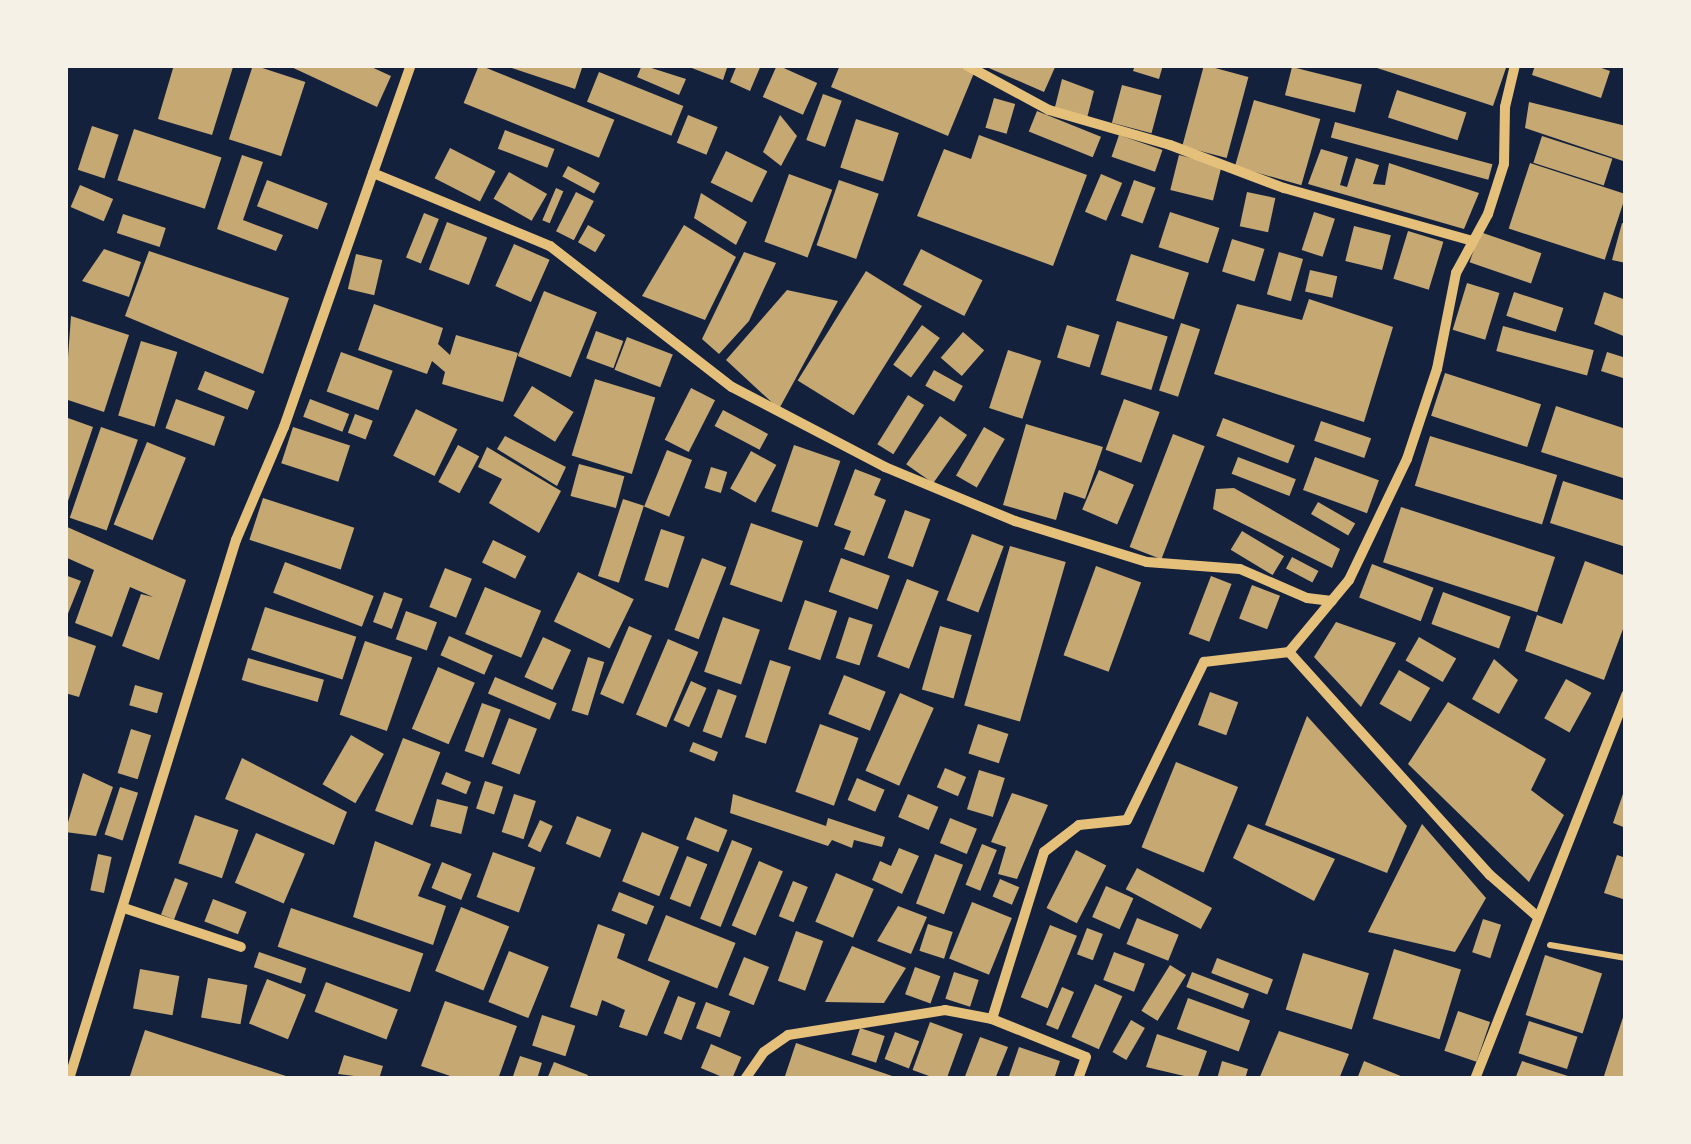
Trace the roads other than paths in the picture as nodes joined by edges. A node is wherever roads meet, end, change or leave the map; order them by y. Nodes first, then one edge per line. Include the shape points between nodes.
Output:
1 (411, 65) edge
2 (966, 65) edge
3 (1515, 65) edge
4 (373, 173) junction
5 (1473, 242) junction
6 (1332, 601) junction
7 (1289, 652) junction
8 (1626, 695) edge
9 (127, 909) junction
10 (1538, 918) junction
11 (241, 947) dead end
12 (992, 1019) junction
13 (70, 1079) edge
14 (744, 1079) edge
15 (1078, 1079) edge
16 (1475, 1079) edge

1 - 4 street
2 - 5 street via 1049,110
3 - 5 street via 1505,107 1504,164
4 - 6 street via 550,246 732,387 885,466 1015,522 1147,562 1240,570
4 - 9 street via 191,676
5 - 6 street via 1456,272 1437,369 1407,459
6 - 7 street
7 - 10 street via 1490,875
7 - 12 street via 1204,662 1128,820 1079,825 1044,852
8 - 10 street
9 - 11 street
9 - 13 street
10 - 16 street
12 - 14 street via 946,1010 788,1035
12 - 15 street via 1086,1057

